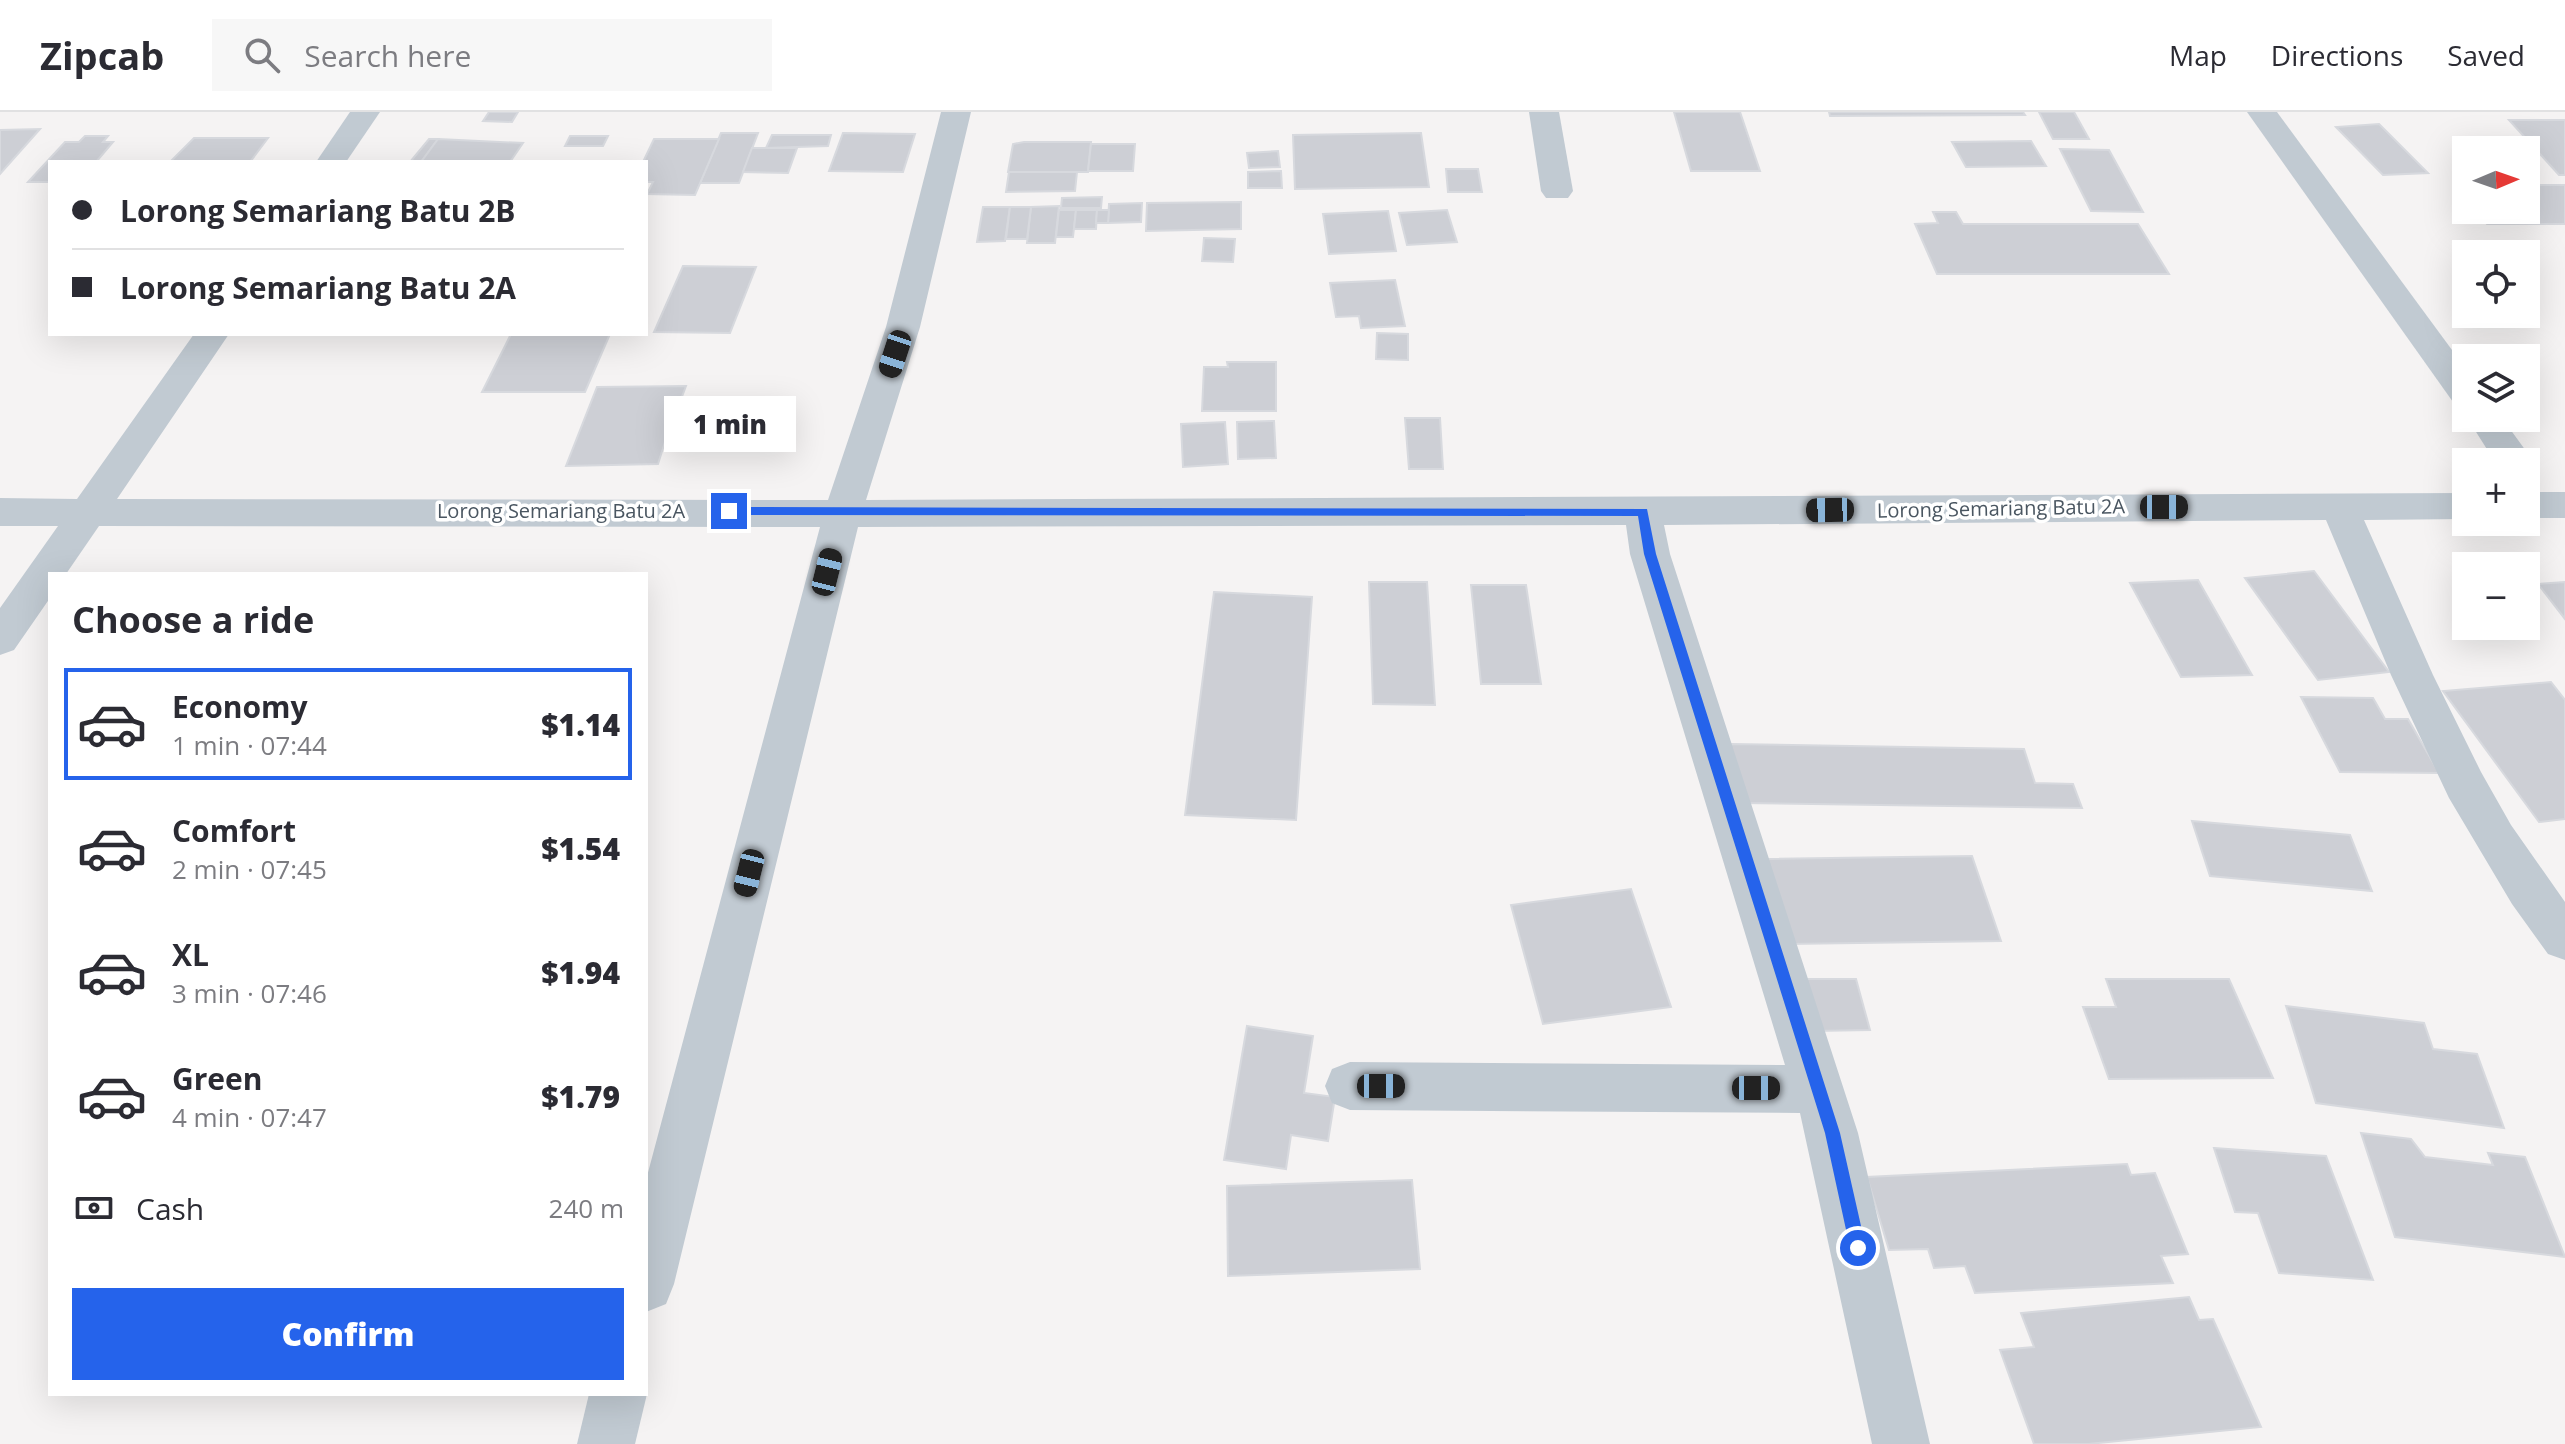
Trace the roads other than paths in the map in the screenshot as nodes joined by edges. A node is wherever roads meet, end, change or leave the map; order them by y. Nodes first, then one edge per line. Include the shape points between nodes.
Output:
1 (365, 112) edge
2 (956, 112) edge
3 (1544, 112) edge
4 (2262, 112) edge
5 (332, 160) edge
6 (1557, 191) dead end
7 (211, 336) edge
8 (2452, 375) edge
9 (2339, 506) junction
10 (2452, 506) edge
11 (843, 511) junction
12 (0, 512) edge
13 (88, 512) junction
14 (1643, 512) junction
15 (0, 639) edge
16 (2565, 939) edge
17 (1350, 1086) dead end
18 (1818, 1089) junction
19 (648, 1276) edge
20 (618, 1396) edge
21 (606, 1444) edge
22 (1901, 1444) edge

1 - 5 street
2 - 11 street via 903,327
3 - 6 street
4 - 8 street
7 - 13 street
9 - 10 street, Lorong Semariang Batu 2A
9 - 14 street, Lorong Semariang Batu 2A
9 - 16 street via 2454,770 2529,895
11 - 13 street, Lorong Semariang Batu 2A
11 - 14 street, Lorong Semariang Batu 2A
11 - 19 street
12 - 13 street, Lorong Semariang Batu 2A
13 - 15 street
14 - 18 street via 1650,554
17 - 18 street
18 - 22 street via 1836,1148
20 - 21 street

